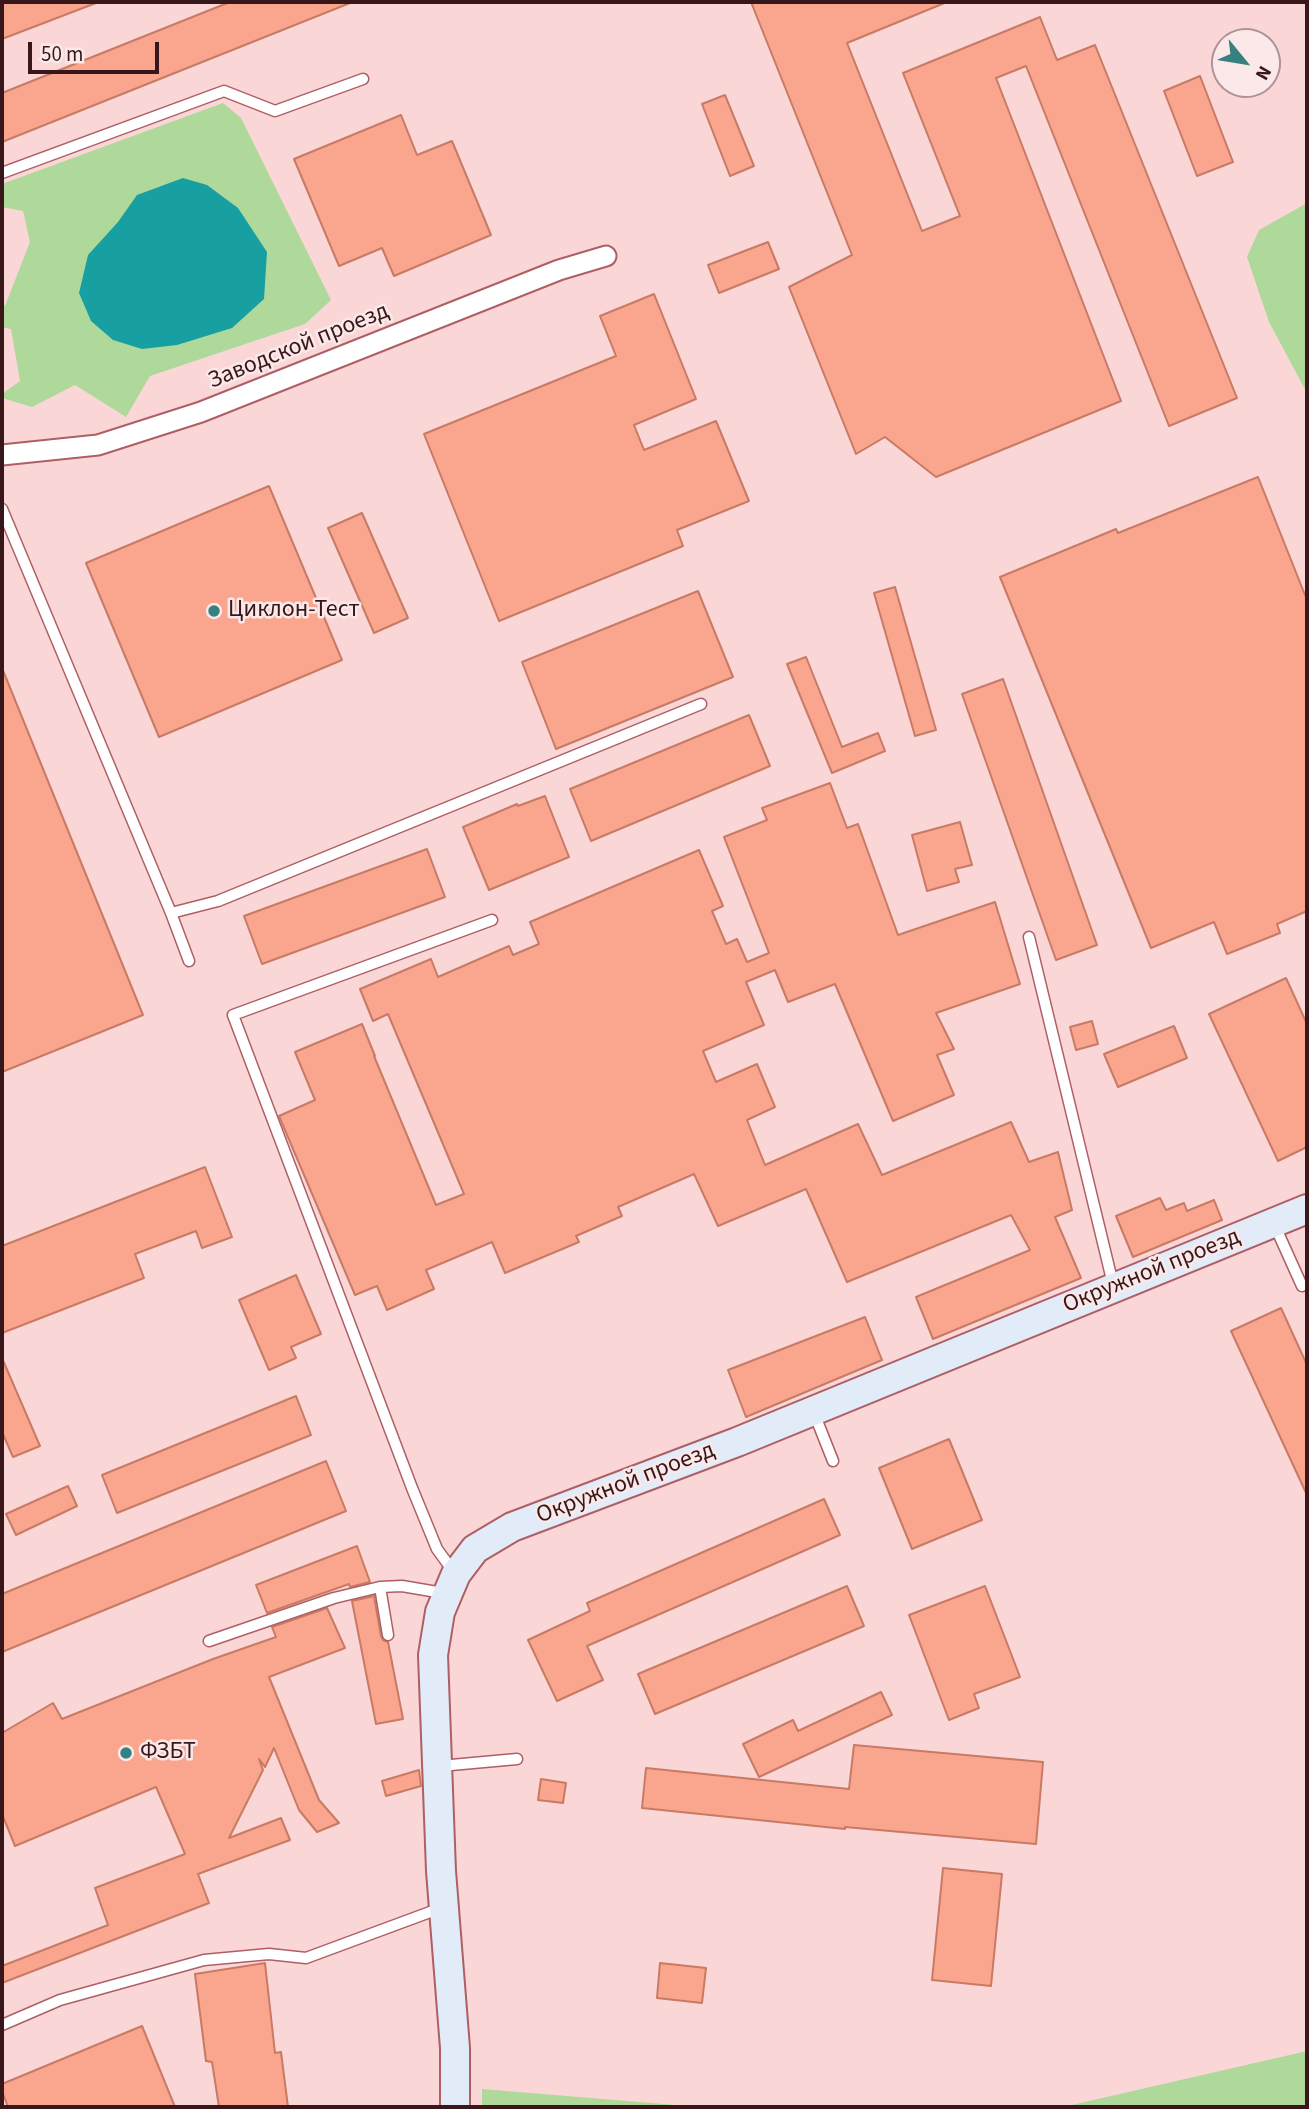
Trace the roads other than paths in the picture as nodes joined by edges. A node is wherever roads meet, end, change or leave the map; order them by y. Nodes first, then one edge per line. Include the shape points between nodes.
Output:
1 (363, 79) dead end
2 (2, 173) edge
3 (606, 256) dead end
4 (2, 455) edge
5 (2, 509) edge
6 (701, 704) dead end
7 (170, 913) junction
8 (492, 920) dead end
9 (1029, 937) dead end
10 (189, 961) dead end
11 (1307, 1209) edge
12 (1274, 1223) junction
13 (1301, 1286) dead end
14 (1114, 1288) junction
15 (813, 1411) junction
16 (833, 1461) dead end
17 (452, 1584) junction
18 (380, 1587) junction
19 (388, 1635) dead end
20 (209, 1641) dead end
21 (517, 1759) dead end
22 (438, 1766) junction
23 (444, 1906) junction
24 (2, 2025) edge
25 (455, 2107) edge

1 - 2 lane via 275,111 224,91
3 - 4 street, Заводской проезд via 559,270 201,412 98,445
5 - 7 lane
6 - 7 lane via 218,901
7 - 10 lane
8 - 17 lane via 233,1015
9 - 14 lane
11 - 12 street, Окружной проезд
12 - 13 lane
12 - 14 street, Окружной проезд
14 - 15 street, Окружной проезд
15 - 16 lane
15 - 17 street, Окружной проезд via 512,1527 475,1549
17 - 18 lane
17 - 22 street, Окружной проезд via 440,1612 433,1655
18 - 19 lane
18 - 20 lane
21 - 22 lane
22 - 23 street, Окружной проезд
23 - 24 lane via 306,1958 269,1954 204,1960 60,2000
23 - 25 street, Окружной проезд

